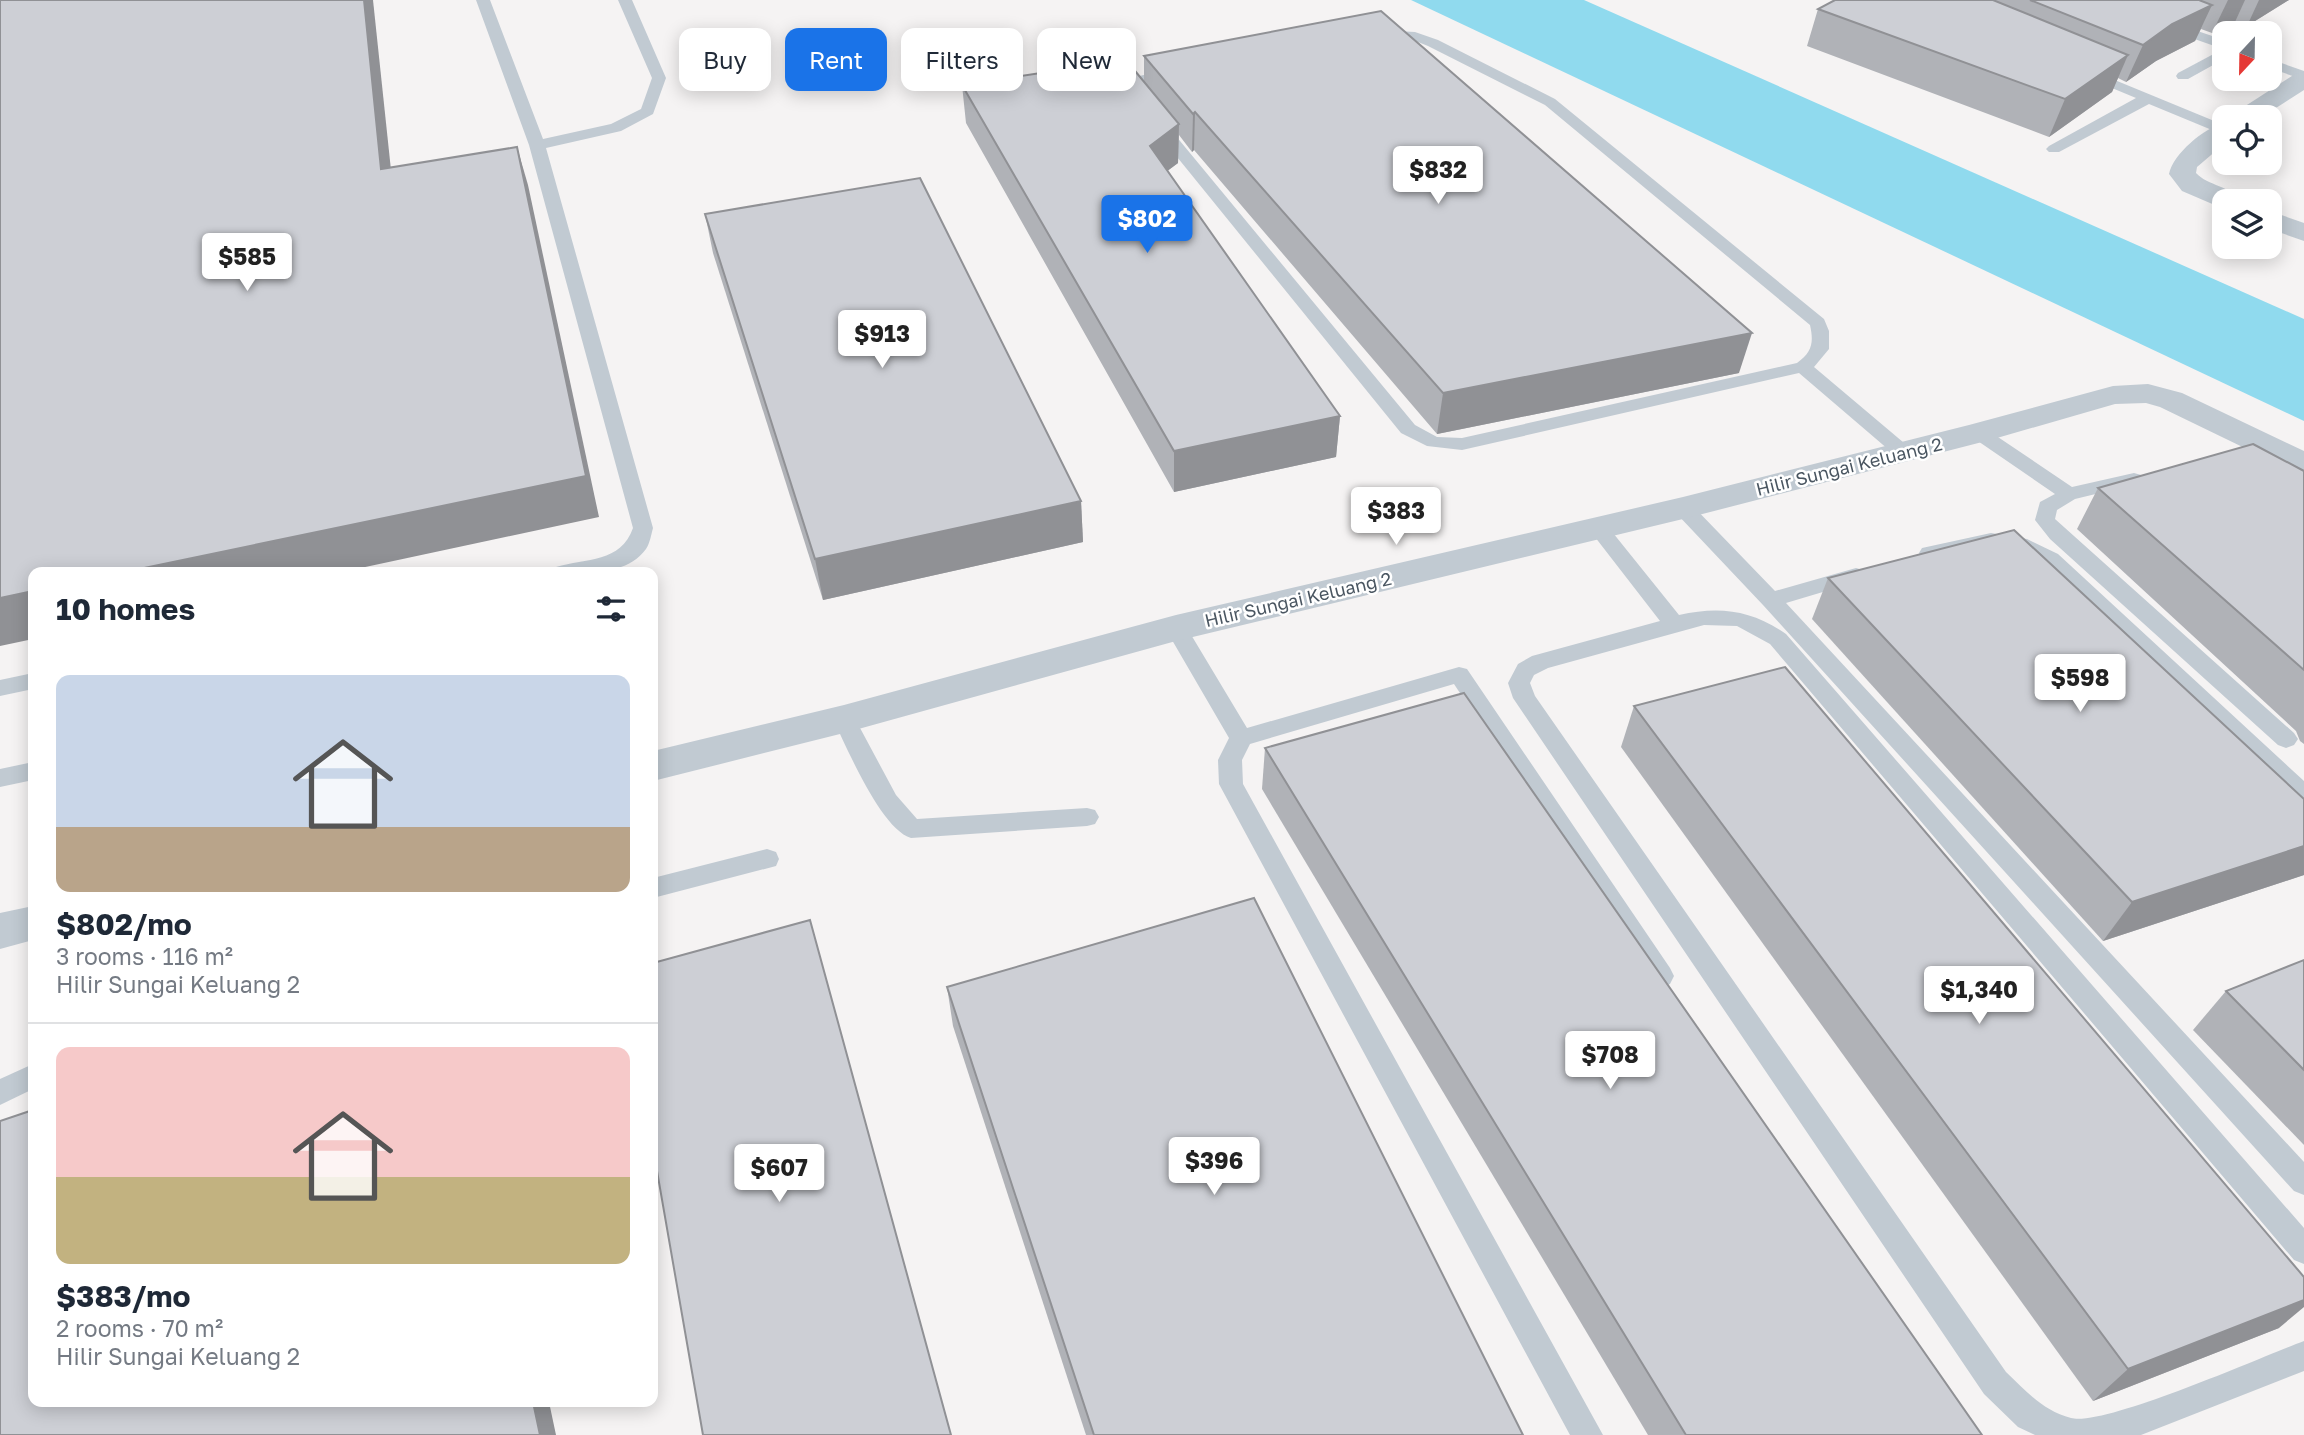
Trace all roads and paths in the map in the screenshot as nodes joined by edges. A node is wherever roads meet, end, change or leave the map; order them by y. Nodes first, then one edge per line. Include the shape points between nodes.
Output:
1 (483, 0) edge
2 (625, 0) edge
3 (2151, 18) edge
4 (1358, 37) edge
5 (2212, 41) edge
6 (2212, 60) edge
7 (2074, 67) edge
8 (1196, 68) edge
9 (2282, 68) edge
10 (2183, 76) dead end
11 (2304, 77) edge
12 (2148, 98) junction
13 (2263, 105) edge
14 (2212, 125) edge
15 (2212, 140) edge
16 (537, 145) junction
17 (2054, 149) dead end
18 (2212, 194) edge
19 (2282, 224) edge
20 (2304, 233) edge
21 (1803, 367) junction
22 (1979, 433) junction
23 (1903, 452) junction
24 (2304, 464) edge
25 (2148, 476) edge
26 (2068, 494) junction
27 (1683, 508) junction
28 (1598, 528) junction
29 (1913, 558) edge
30 (618, 567) edge
31 (1875, 569) edge
32 (1771, 600) junction
33 (1674, 624) junction
34 (1176, 628) junction
35 (28, 682) edge
36 (0, 688) edge
37 (844, 719) junction
38 (1241, 738) junction
39 (2286, 739) dead end
40 (658, 765) edge
41 (28, 772) edge
42 (0, 778) edge
43 (2304, 794) edge
44 (1087, 817) dead end
45 (767, 859) dead end
46 (658, 887) edge
47 (28, 924) edge
48 (0, 931) edge
49 (1675, 997) edge
50 (28, 1079) edge
51 (0, 1093) edge
52 (2304, 1182) edge
53 (2304, 1250) edge
54 (2304, 1356) edge
55 (1587, 1435) edge

1 - 16 lane
2 - 16 lane via 659,78 648,111 616,128
3 - 5 lane
4 - 21 lane via 1393,34 1424,40 1550,102 1818,323 1822,342 1818,356
6 - 10 lane
7 - 12 lane
8 - 21 lane via 1140,80 1133,87 1135,96 1408,429 1422,440 1462,444
9 - 11 lane
11 - 13 street
12 - 14 lane
12 - 17 lane
15 - 18 street via 2185,164 2182,174 2192,185
16 - 30 lane via 643,528 637,546
19 - 20 street
21 - 23 lane
22 - 23 street, Hilir Sungai Keluang 2
22 - 24 street, Hilir Sungai Keluang 2 via 2113,395 2148,393
22 - 26 lane
23 - 27 street, Hilir Sungai Keluang 2
25 - 26 lane
26 - 39 lane via 2047,507 2045,520 2057,534
27 - 28 street, Hilir Sungai Keluang 2
27 - 32 lane
28 - 33 lane
28 - 34 street, Hilir Sungai Keluang 2
29 - 43 lane via 1978,539 2029,544 2051,559
31 - 32 lane
32 - 52 lane
33 - 53 lane via 1730,615 1757,623 1778,639
33 - 54 lane via 1540,662 1526,670 1519,683 1524,698 1995,1383 2029,1416 2061,1430 2072,1434 2111,1431
34 - 37 street, Hilir Sungai Keluang 2
34 - 38 lane
35 - 36 lane
37 - 40 street, Hilir Sungai Keluang 2
37 - 44 lane via 887,801 911,828
38 - 49 lane via 1459,675
38 - 55 lane via 1230,760 1231,784
41 - 42 lane
45 - 46 lane
47 - 48 street
50 - 51 lane

